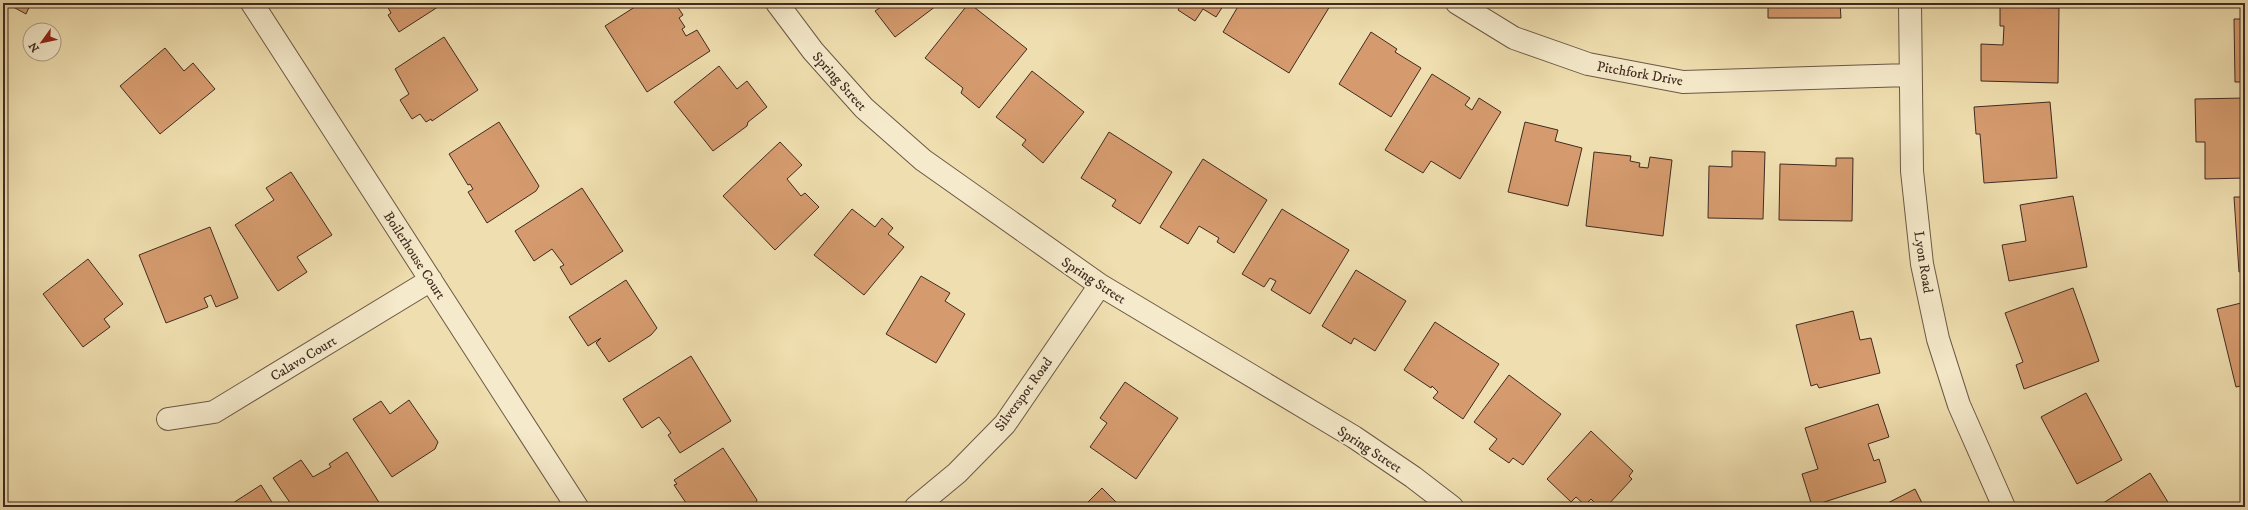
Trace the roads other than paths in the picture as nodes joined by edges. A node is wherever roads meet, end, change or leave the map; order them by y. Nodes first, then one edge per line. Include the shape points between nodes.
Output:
1 (252, 3) edge
2 (777, 3) edge
3 (1457, 3) edge
4 (1910, 3) edge
5 (1909, 75) junction
6 (431, 280) junction
7 (1100, 286) junction
8 (168, 419) dead end
9 (577, 507) edge
10 (916, 507) edge
11 (1452, 507) edge
12 (2004, 507) edge

1 - 6 street, Boilerhouse Court
2 - 7 street, Spring Street via 813,51 864,108 911,150
3 - 5 street, Pitchfork Drive via 1514,38 1588,64 1683,82
4 - 5 street, Lyon Road
5 - 12 street, Lyon Road via 1912,171 1922,264 1938,339 1959,405
6 - 8 street, Calavo Court via 214,412
6 - 9 street, Boilerhouse Court
7 - 10 street, Silverspot Road via 1005,424 957,473
7 - 11 street, Spring Street via 1354,437

